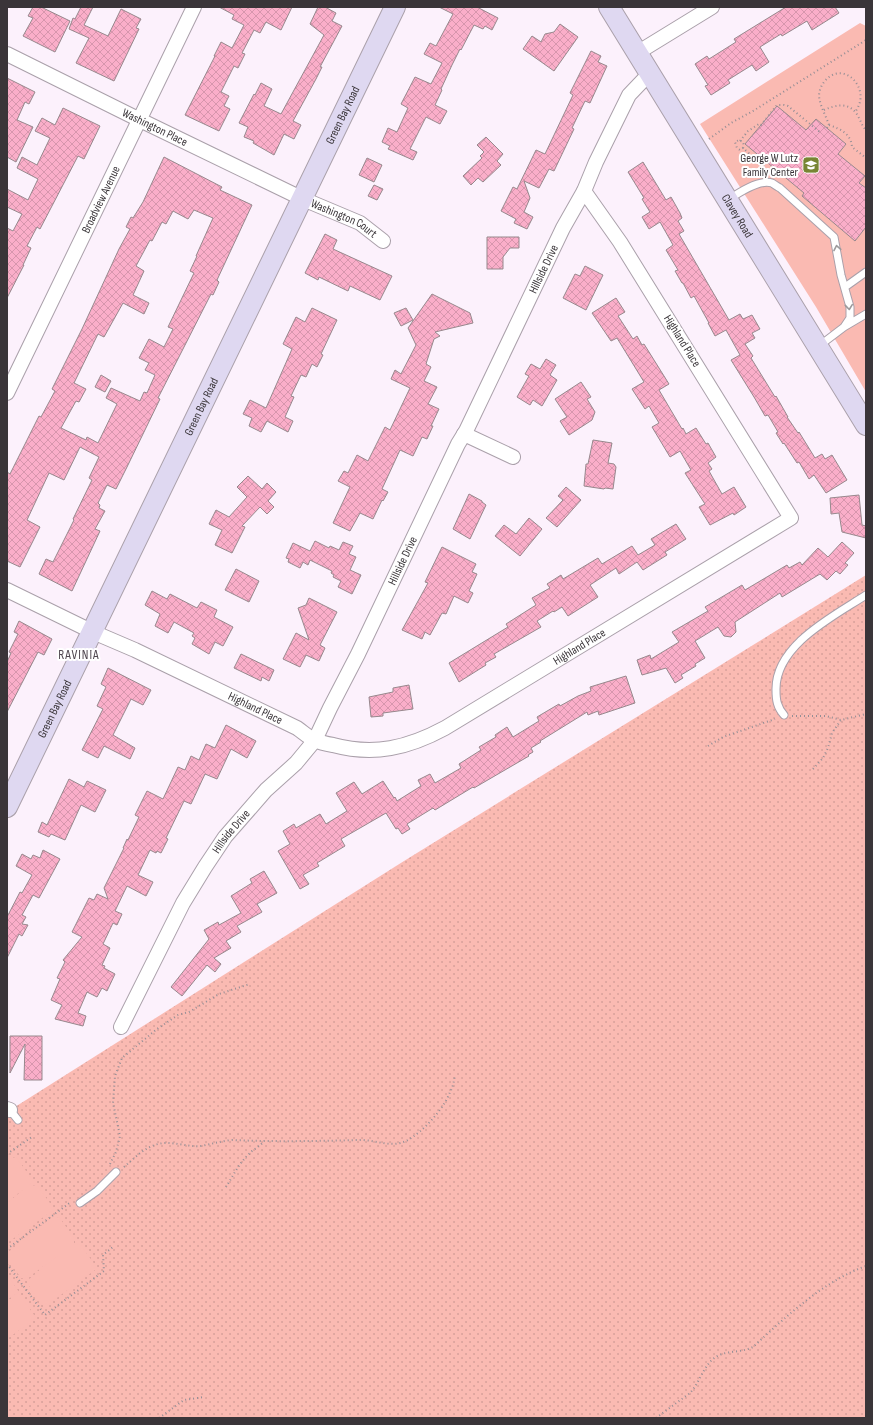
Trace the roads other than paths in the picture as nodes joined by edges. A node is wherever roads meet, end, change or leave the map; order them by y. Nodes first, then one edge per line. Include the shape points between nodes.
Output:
1 (194, 7) edge
2 (396, 7) edge
3 (609, 7) edge
4 (712, 7) edge
5 (637, 53) junction
6 (7, 54) edge
7 (650, 73) junction
8 (140, 120) junction
9 (584, 191) junction
10 (303, 199) junction
11 (728, 200) junction
12 (383, 240) dead end
13 (866, 272) edge
14 (845, 286) junction
15 (866, 314) edge
16 (844, 327) junction
17 (818, 347) junction
18 (7, 393) edge
19 (866, 425) edge
20 (464, 434) junction
21 (513, 457) dead end
22 (7, 590) edge
23 (866, 595) edge
24 (92, 632) junction
25 (784, 715) dead end
26 (315, 740) junction
27 (7, 807) edge
28 (121, 1027) dead end
29 (116, 1172) road end
30 (78, 1201) road end

1 - 8 street, Broadview Avenue
2 - 10 main road, Green Bay Road
3 - 5 main road, Clavey Road
4 - 5 street
5 - 7 main road, Clavey Road
6 - 8 street, Washington Place
7 - 9 street, Hillside Drive via 629,95
7 - 11 main road, Clavey Road
8 - 10 street, Washington Place
8 - 18 street, Broadview Avenue
9 - 20 street, Hillside Drive via 563,228
9 - 26 street, Highland Place via 620,242 791,518 426,739 394,748 369,750 348,749
10 - 12 street, Washington Court via 360,223
10 - 24 main road, Green Bay Road
14 -> 11 lane via 834,237 780,188 772,183 762,183
11 - 17 main road, Clavey Road
13 - 14 lane
14 -> 16 lane via 850,318
15 - 16 lane
16 - 17 lane
17 - 19 main road, Clavey Road
20 - 21 street
20 - 26 street, Hillside Drive
22 - 24 street, Highland Place
23 - 25 lane via 826,622 788,653 776,685 776,703
24 - 26 street, Highland Place via 290,725
24 - 27 main road, Green Bay Road
26 - 28 street, Hillside Drive via 296,763 266,790 225,837 204,867 183,902
29 - 30 lane via 97,1191

